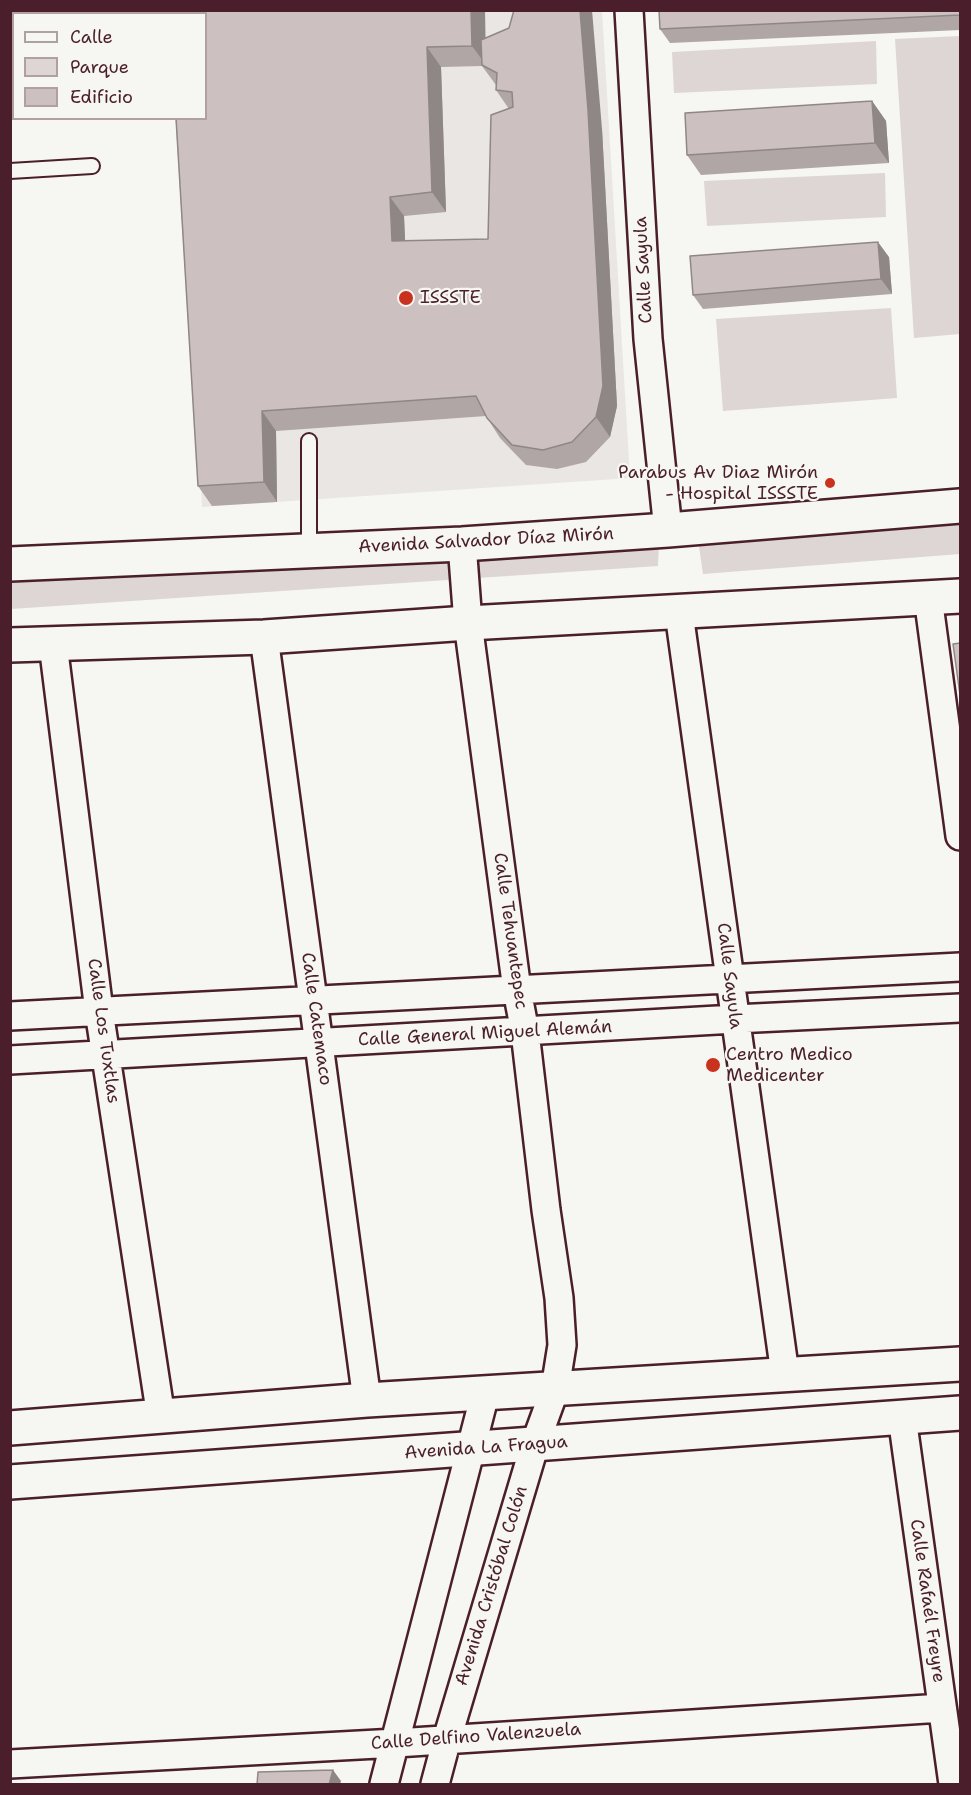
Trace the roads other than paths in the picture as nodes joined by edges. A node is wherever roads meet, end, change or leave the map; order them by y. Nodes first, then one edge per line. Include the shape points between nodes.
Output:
1 (629, 10) edge
2 (92, 166) dead end
3 (10, 171) edge
4 (309, 441) edge
5 (960, 506) edge
6 (668, 530) junction
7 (462, 544) junction
8 (309, 551) junction
9 (10, 564) edge
10 (960, 596) edge
11 (928, 597) junction
12 (679, 613) junction
13 (468, 623) junction
14 (264, 637) junction
15 (53, 644) junction
16 (10, 645) edge
17 (960, 836) edge
18 (960, 967) edge
19 (730, 978) junction
20 (517, 990) junction
21 (314, 1000) junction
22 (960, 1008) edge
23 (99, 1011) junction
24 (10, 1016) edge
25 (735, 1019) junction
26 (525, 1032) junction
27 (319, 1043) junction
28 (105, 1054) junction
29 (10, 1060) edge
30 (960, 1364) edge
31 (785, 1374) junction
32 (555, 1389) junction
33 (485, 1394) junction
34 (367, 1400) junction
35 (960, 1413) edge
36 (161, 1417) junction
37 (902, 1417) junction
38 (10, 1428) edge
39 (535, 1444) junction
40 (471, 1449) junction
41 (10, 1482) edge
42 (942, 1708) junction
43 (447, 1739) junction
44 (396, 1743) junction
45 (10, 1764) edge
46 (384, 1785) edge
47 (435, 1785) edge
48 (953, 1785) edge

1 - 6 street, Calle Sayula via 648,339
2 - 3 lane
4 - 8 lane
5 - 6 street, Avenida Salvador Díaz Mirón
6 - 7 street, Avenida Salvador Díaz Mirón
7 - 8 street, Avenida Salvador Díaz Mirón
7 - 13 street, Calle Tehuantepec
8 - 9 street, Avenida Salvador Díaz Mirón
10 - 11 street
11 - 12 street
11 - 17 street
12 - 13 street
12 - 19 street, Calle Sayula
13 - 14 street
13 - 20 street, Calle Tehuantepec
14 - 15 street
14 - 21 street, Calle Catemaco
15 - 16 street
15 - 23 street, Calle Los Tuxtlas
18 - 19 street
19 - 20 street
19 - 25 street, Calle Sayula
20 - 21 street
20 - 26 street, Calle Tehuantepec
21 - 23 street
21 - 27 street, Calle Catemaco
22 - 25 street, Calle General Miguel Alemán
23 - 24 street
23 - 28 street, Calle Los Tuxtlas
25 - 26 street, Calle General Miguel Alemán
25 - 31 street, Calle Sayula
26 - 27 street, Calle General Miguel Alemán
26 - 32 street, Calle Tehuantepec via 559,1298 562,1345
27 - 28 street, Calle General Miguel Alemán
27 - 34 street, Calle Catemaco
28 - 29 street, Calle General Miguel Alemán
28 - 36 street, Calle Los Tuxtlas
30 - 31 street
31 - 32 street
32 - 33 street
32 - 39 street, Avenida Cristóbal Colón
33 - 34 street
33 - 40 street
34 - 36 street
35 - 37 street, Avenida La Fragua
36 - 38 street
37 - 39 street, Avenida La Fragua
37 - 42 street, Calle Rafaél Freyre
39 - 40 street, Avenida La Fragua
39 - 43 street, Avenida Cristóbal Colón
40 - 41 street, Avenida La Fragua
40 - 44 street
42 - 43 street, Calle Delfino Valenzuela
42 - 48 street, Calle Rafaél Freyre
43 - 44 street, Calle Delfino Valenzuela
43 - 47 street, Avenida Cristóbal Colón
44 - 45 street, Calle Delfino Valenzuela
44 - 46 street

